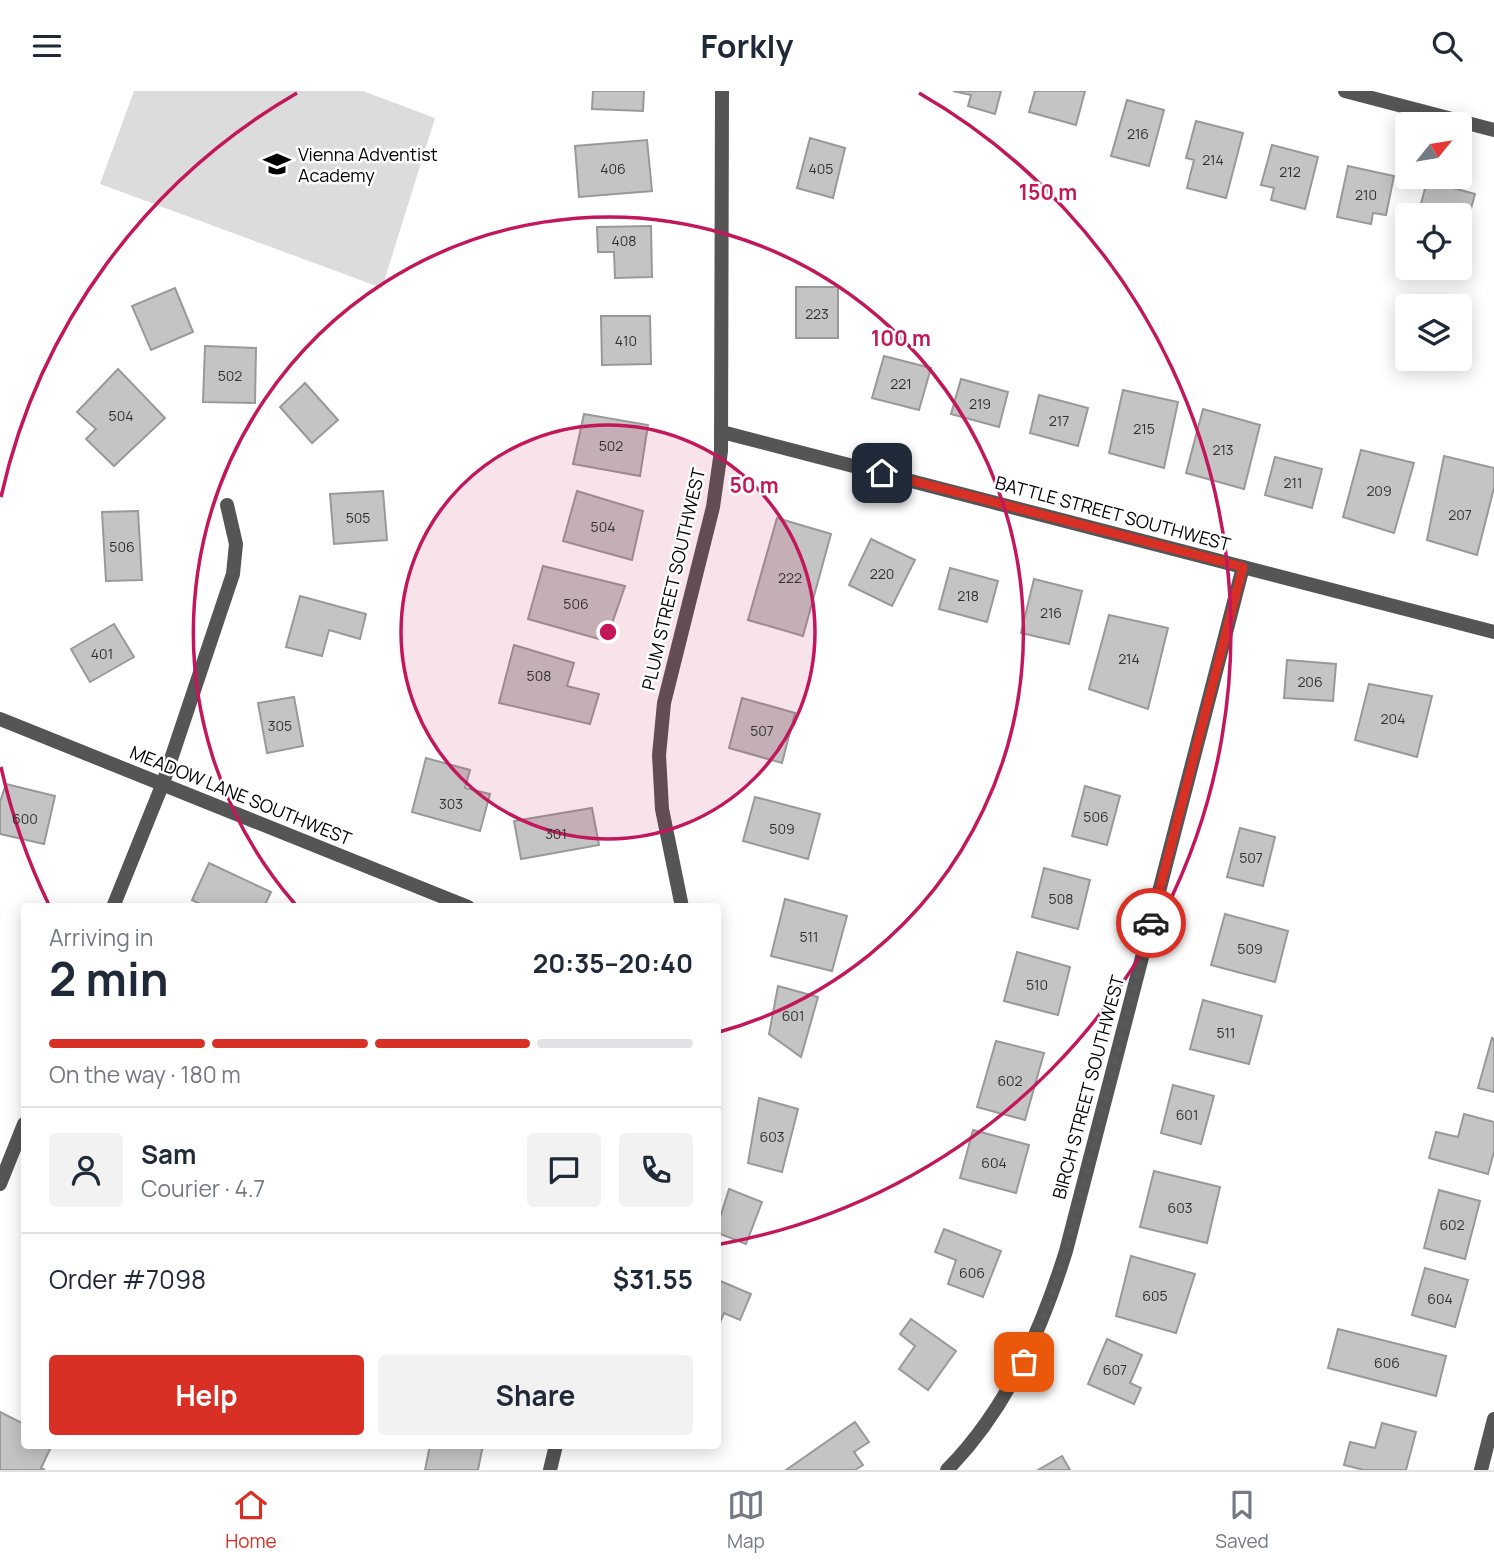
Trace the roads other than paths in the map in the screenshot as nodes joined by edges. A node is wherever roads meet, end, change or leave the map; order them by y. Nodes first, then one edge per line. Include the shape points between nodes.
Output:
1 (722, 91) edge
2 (1345, 91) edge
3 (1494, 130) edge
4 (722, 432) junction
5 (228, 505) dead end
6 (1243, 567) junction
7 (1494, 632) edge
8 (0, 719) edge
9 (163, 783) junction
10 (115, 903) edge
11 (458, 903) edge
12 (681, 903) edge
13 (21, 1132) edge
14 (0, 1184) edge
15 (1494, 1419) edge
16 (555, 1449) edge
17 (550, 1470) edge
18 (947, 1470) edge
19 (1481, 1470) edge

1 - 4 street, PLUM STREET SOUTHWEST
2 - 3 street
4 - 6 street, BATTLE STREET SOUTHWEST
4 - 12 street, PLUM STREET SOUTHWEST via 713,507 664,703 659,755 662,809
5 - 9 street via 236,544 233,574
6 - 7 street, BATTLE STREET SOUTHWEST
6 - 18 street, BIRCH STREET SOUTHWEST via 1049,1306 1024,1362 992,1415
8 - 9 street, MEADOW LANE SOUTHWEST
9 - 10 street
9 - 11 street, MEADOW LANE SOUTHWEST
13 - 14 street
15 - 19 street
16 - 17 street

